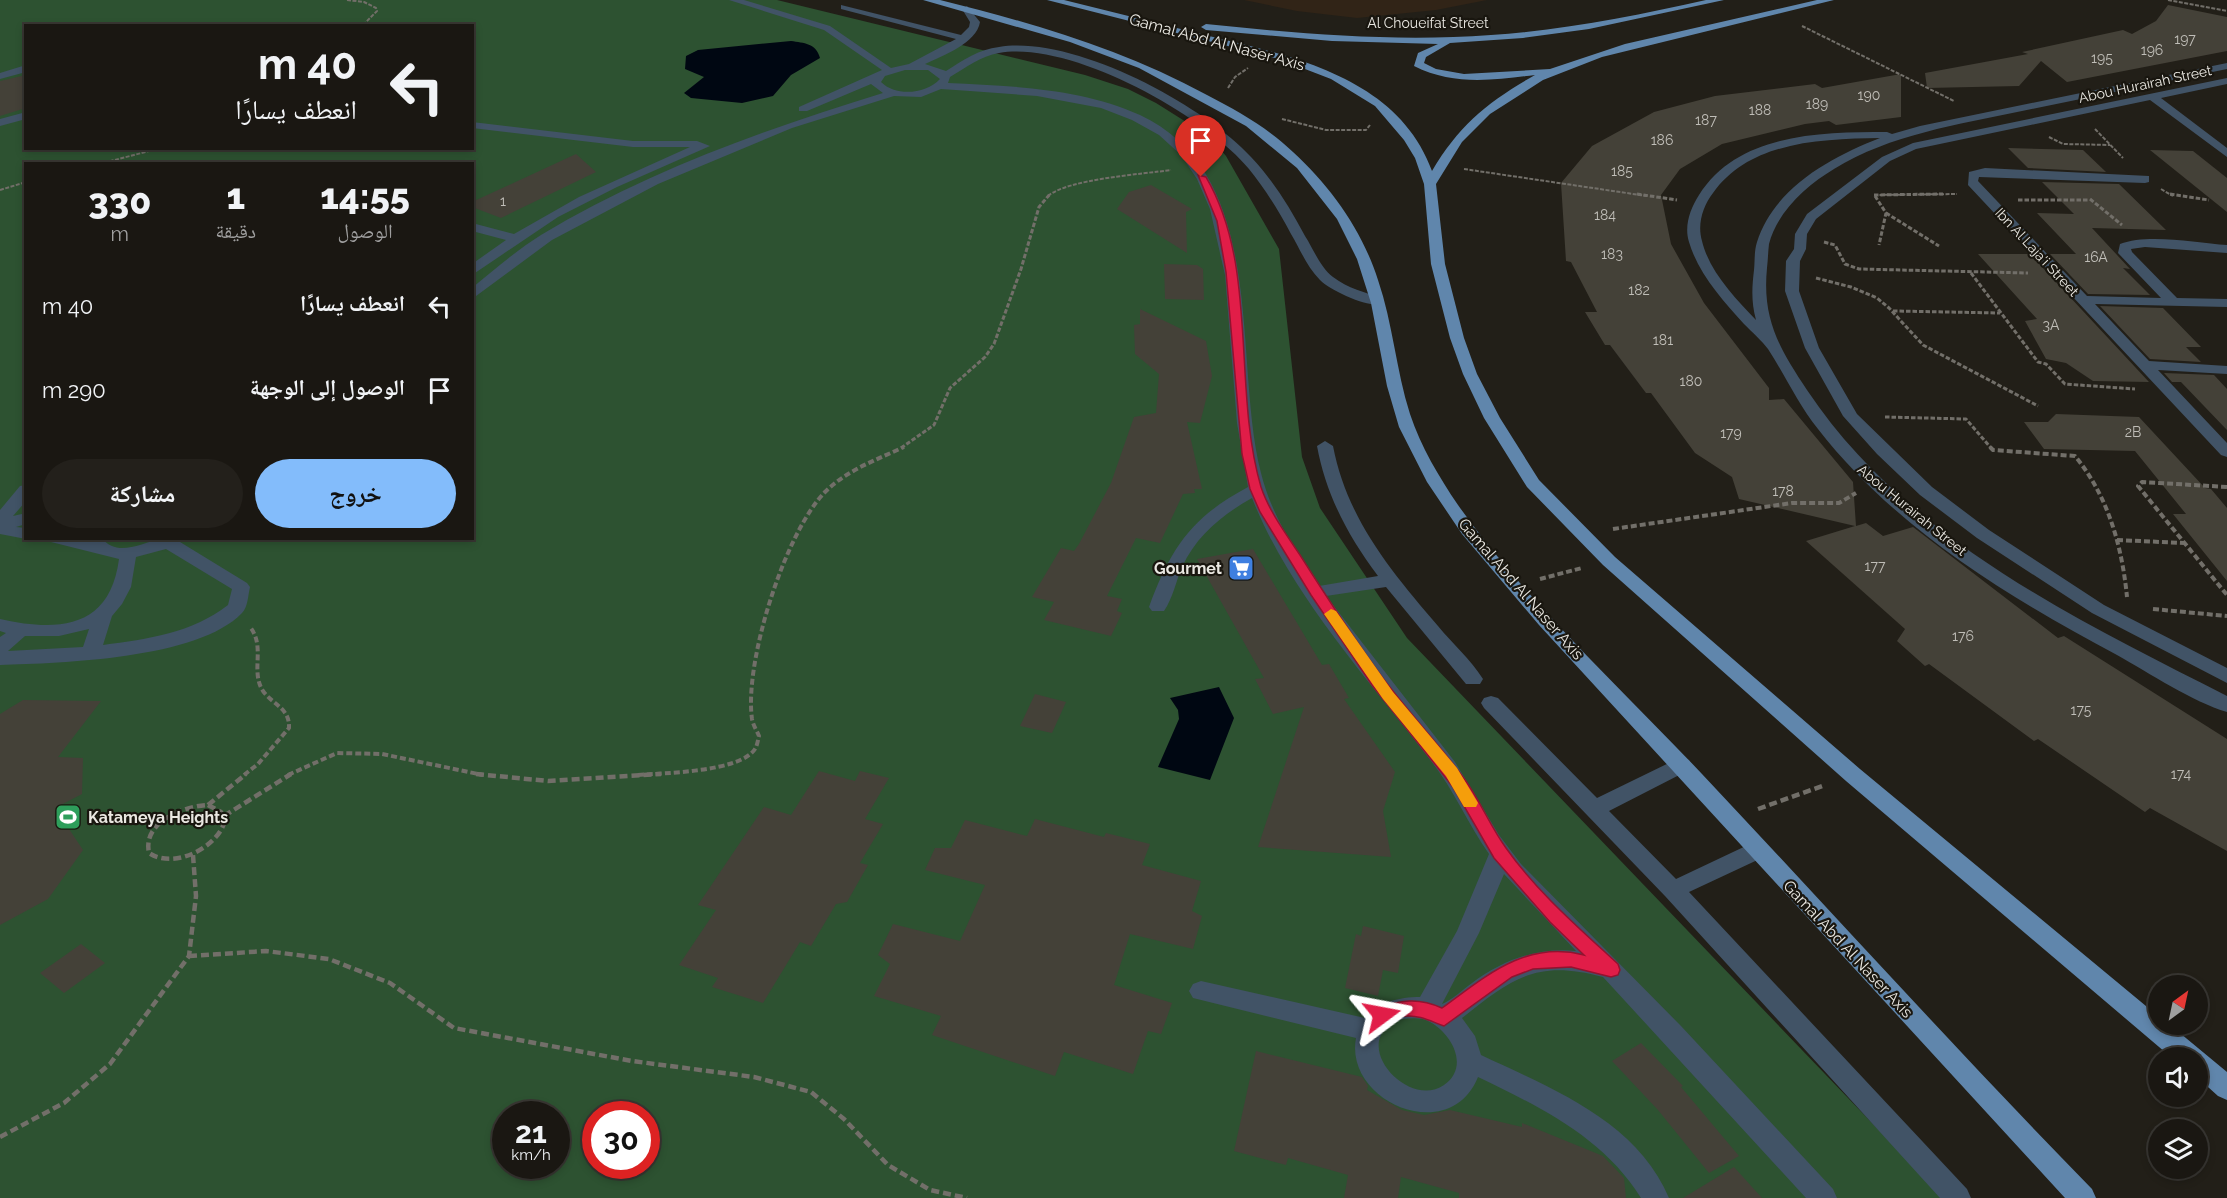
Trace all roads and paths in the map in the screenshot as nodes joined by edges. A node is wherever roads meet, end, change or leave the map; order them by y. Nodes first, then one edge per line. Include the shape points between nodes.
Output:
1 (348, 0) edge
2 (734, 0) edge
3 (928, 0) edge
4 (1052, 0) edge
5 (1719, 0) edge
6 (1828, 0) edge
7 (2168, 0) edge
8 (844, 8) dead end
9 (967, 9) junction
10 (2227, 10) edge
11 (1775, 12) junction
12 (1135, 19) junction
13 (364, 24) edge
14 (1455, 40) junction
15 (959, 41) junction
16 (988, 53) junction
17 (1283, 57) junction
18 (912, 66) junction
19 (2227, 66) edge
20 (24, 69) edge
21 (888, 70) junction
22 (1554, 70) junction
23 (0, 76) edge
24 (876, 78) junction
25 (943, 81) junction
26 (2227, 81) edge
27 (2135, 87) junction
28 (894, 93) junction
29 (2155, 97) junction
30 (1378, 104) junction
31 (1226, 109) junction
32 (24, 116) edge
33 (1985, 116) junction
34 (1280, 119) dead end
35 (2031, 120) junction
36 (0, 123) edge
37 (474, 125) edge
38 (1901, 135) junction
39 (721, 139) junction
40 (616, 142) junction
41 (2110, 145) dead end
42 (153, 150) edge
43 (2227, 154) edge
44 (107, 162) edge
45 (1442, 165) junction
46 (1196, 166) junction
47 (643, 171) junction
48 (2145, 179) dead end
49 (24, 183) edge
50 (1430, 184) junction
51 (0, 190) edge
52 (1982, 194) junction
53 (1875, 195) junction
54 (1836, 197) junction
55 (2090, 199) dead end
56 (1698, 203) junction
57 (1886, 213) junction
58 (474, 227) edge
59 (1801, 234) junction
60 (515, 237) junction
61 (2145, 243) junction
62 (1879, 245) dead end
63 (1939, 246) dead end
64 (2227, 249) edge
65 (474, 269) edge
66 (1792, 273) junction
67 (1971, 273) junction
68 (2057, 274) junction
69 (474, 293) edge
70 (2082, 300) junction
71 (1378, 301) junction
72 (2172, 301) junction
73 (2227, 303) edge
74 (1892, 311) junction
75 (2000, 313) junction
76 (1772, 346) junction
77 (2144, 365) junction
78 (2227, 370) edge
79 (2168, 391) junction
80 (2038, 406) dead end
81 (1851, 416) junction
82 (1324, 446) dead end
83 (2227, 452) edge
84 (1873, 482) junction
85 (2227, 487) edge
86 (1256, 489) junction
87 (24, 492) edge
88 (24, 519) edge
89 (0, 520) edge
90 (0, 527) edge
91 (24, 533) edge
92 (1582, 534) junction
93 (72, 540) edge
94 (171, 540) edge
95 (2117, 540) junction
96 (95, 543) edge
97 (2184, 543) junction
98 (128, 553) junction
99 (1609, 561) junction
100 (1390, 580) junction
101 (1514, 585) junction
102 (1316, 592) junction
103 (2227, 595) edge
104 (1158, 607) dead end
105 (2098, 609) junction
106 (2150, 609) dead end
107 (104, 614) junction
108 (229, 615) junction
109 (2227, 616) edge
110 (0, 625) edge
111 (21, 629) junction
112 (0, 648) edge
113 (90, 655) junction
114 (0, 658) edge
115 (2227, 676) edge
116 (1473, 679) dead end
117 (1491, 703) dead end
118 (2227, 705) edge
119 (1682, 765) junction
120 (1854, 775) junction
121 (208, 805) junction
122 (1595, 808) junction
123 (224, 816) junction
124 (1731, 819) junction
125 (1758, 850) junction
126 (1500, 854) junction
127 (193, 855) junction
128 (1673, 890) junction
129 (189, 956) junction
130 (1611, 970) junction
131 (1201, 992) dead end
132 (1435, 1014) junction
133 (1369, 1030) junction
134 (2178, 1047) edge
135 (1471, 1062) junction
136 (2208, 1072) edge
137 (2227, 1088) edge
138 (0, 1137) edge
139 (967, 1198) edge
140 (1656, 1198) edge
141 (1824, 1198) edge
142 (1958, 1198) edge
143 (2084, 1198) edge

1 - 13 path via 376,8
2 - 21 street via 827,28
3 - 9 main road, Gamal Abd Al Naser Axis
4 - 12 main road, Gamal Abd Al Naser Axis
5 - 14 main road, Al Choueifat Street via 1605,25
6 - 11 main road
7 - 10 path
8 - 15 street
9 - 15 street via 975,22 974,28
9 - 31 main road, Gamal Abd Al Naser Axis via 1090,43 1171,78
11 - 22 main road via 1610,49
11 - 33 path
12 - 14 main road, Al Choueifat Street via 1312,36
12 - 17 main road, Gamal Abd Al Naser Axis
14 - 22 main road via 1428,51 1418,64 1436,73 1468,78
15 - 16 street
15 - 18 street
16 - 25 street
16 - 71 street via 1018,48 1071,59 1125,77 1166,99 1245,157 1270,189 1321,274 1347,291
17 - 30 main road, Gamal Abd Al Naser Axis via 1335,77
17 - 31 path via 1263,62 1235,77 1229,86
18 - 21 street
18 - 25 street via 934,69
19 - 27 street, Abou Hurairah Street
20 - 23 street
21 - 24 street
22 - 45 main road via 1489,109 1461,135
24 - 28 street via 878,87
24 - 39 street
25 - 28 street via 925,92
25 - 46 street via 1091,103 1158,130
26 - 29 street, Abou Hurairah Street
27 - 29 street
27 - 33 street, Abou Hurairah Street
28 - 69 street via 788,126 654,181 539,242
29 - 35 street, Abou Hurairah Street
29 - 43 street
30 - 34 path via 1369,126 1357,131 1326,130
30 - 50 main road, Gamal Abd Al Naser Axis via 1409,138
31 - 71 main road, Gamal Abd Al Naser Axis via 1256,126 1284,149 1338,208 1358,241
32 - 36 street
33 - 38 street, Abou Hurairah Street
35 - 41 path via 2056,143
35 - 54 street, Abou Hurairah Street via 1913,146 1886,159
37 - 40 street
38 - 56 street via 1840,135 1770,148 1719,174
38 - 76 street, Abou Hurairah Street via 1874,144 1822,171 1793,192 1773,220 1762,243 1758,296
39 - 40 street via 650,145
39 - 47 street
40 - 47 street via 636,158
42 - 44 path
45 - 50 main road
45 - 56 path
46 - 86 street via 1214,198 1231,272 1248,454
46 - 123 path via 1056,189 1039,207 1021,269 986,357 950,388 934,425 905,446 843,476 823,494 791,544 762,627 754,673 752,720 759,736 755,749 746,758 702,771 548,781 487,776 382,754 337,753 284,777
47 - 60 street
48 - 52 street, Ibn Al Laja'i Street via 1985,172 1973,175 1972,182
49 - 51 path
50 - 92 main road, Gamal Abd Al Naser Axis via 1438,264 1470,374 1508,447 1533,483
52 - 53 path
52 - 68 street, Ibn Al Laja'i Street
53 - 54 path
53 - 57 path
54 - 59 street, Abou Hurairah Street via 1811,217
55 - 61 path
56 - 76 street via 1695,242 1706,264 1742,314
57 - 62 path
57 - 63 path
58 - 60 street
59 - 66 street, Abou Hurairah Street
59 - 67 path via 1835,245 1845,264 1859,269
60 - 65 street
61 - 64 street
61 - 72 street via 2125,247 2125,253
66 - 74 path via 1849,286 1883,302
66 - 81 street, Abou Hurairah Street via 1792,291 1812,348
67 - 68 path
67 - 75 path
68 - 70 street, Ibn Al Laja'i Street
70 - 72 street
70 - 77 street, Ibn Al Laja'i Street
71 - 101 main road, Gamal Abd Al Naser Axis via 1395,384 1417,450 1460,520
72 - 73 street
74 - 75 path
74 - 80 path via 1923,345
75 - 79 path via 2038,362 2046,364 2065,384
76 - 84 street, Abou Hurairah Street via 1798,393 1846,456
77 - 78 street
77 - 79 street, Ibn Al Laja'i Street
79 - 83 street, Ibn Al Laja'i Street
81 - 95 path via 1966,418 1993,450 2075,456 2093,483
81 - 105 street, Abou Hurairah Street via 1926,491
82 - 100 street via 1339,498
84 - 92 path via 1839,503 1792,503
84 - 118 street, Abou Hurairah Street via 1945,539 2037,603
85 - 97 path via 2142,482 2138,486
86 - 102 street
86 - 104 street via 1219,510 1189,537
87 - 89 street
88 - 90 street
90 - 91 street
92 - 99 main road, Gamal Abd Al Naser Axis
93 - 96 street
94 - 98 street
94 - 108 street via 241,586 240,602
95 - 97 path
95 - 105 path via 2128,607
96 - 98 street via 111,552
97 - 103 path
98 - 107 street via 126,574 115,601
99 - 101 path
99 - 120 main road, Gamal Abd Al Naser Axis
100 - 102 street
100 - 116 street
101 - 119 main road, Gamal Abd Al Naser Axis
102 - 126 street via 1388,696 1455,777
105 - 115 street, Abou Hurairah Street
106 - 109 path
107 - 111 street via 74,627
107 - 113 street
108 - 113 street via 159,644
108 - 121 path via 256,633 261,687 286,711 291,722 274,748
110 - 111 street
111 - 112 street
113 - 114 street
117 - 122 street
119 - 122 street
119 - 124 main road, Gamal Abd Al Naser Axis
120 - 124 path
120 - 134 main road, Gamal Abd Al Naser Axis
121 - 123 path
121 - 127 path via 173,814 155,827 148,838 153,856 178,859
122 - 128 street
123 - 127 path via 218,836
124 - 125 main road, Gamal Abd Al Naser Axis
125 - 128 street
125 - 143 main road, Gamal Abd Al Naser Axis via 1986,1100
126 - 130 street via 1556,917
126 - 132 street
127 - 129 path via 196,896
128 - 142 street
129 - 138 path via 110,1064 64,1102
129 - 139 path via 266,951 329,959 390,983 454,1028 632,1061 754,1077 811,1092 844,1119 888,1165 930,1190
130 - 132 street via 1571,959 1551,958 1524,964
130 - 141 street via 1708,1069
131 - 133 street
132 - 133 street via 1403,1008 1382,1015
132 - 135 street via 1464,1037
133 - 135 street via 1365,1053 1375,1076 1396,1094 1422,1102 1448,1098 1465,1083
135 - 140 street via 1584,1118 1619,1146 1648,1181
136 - 137 main road

